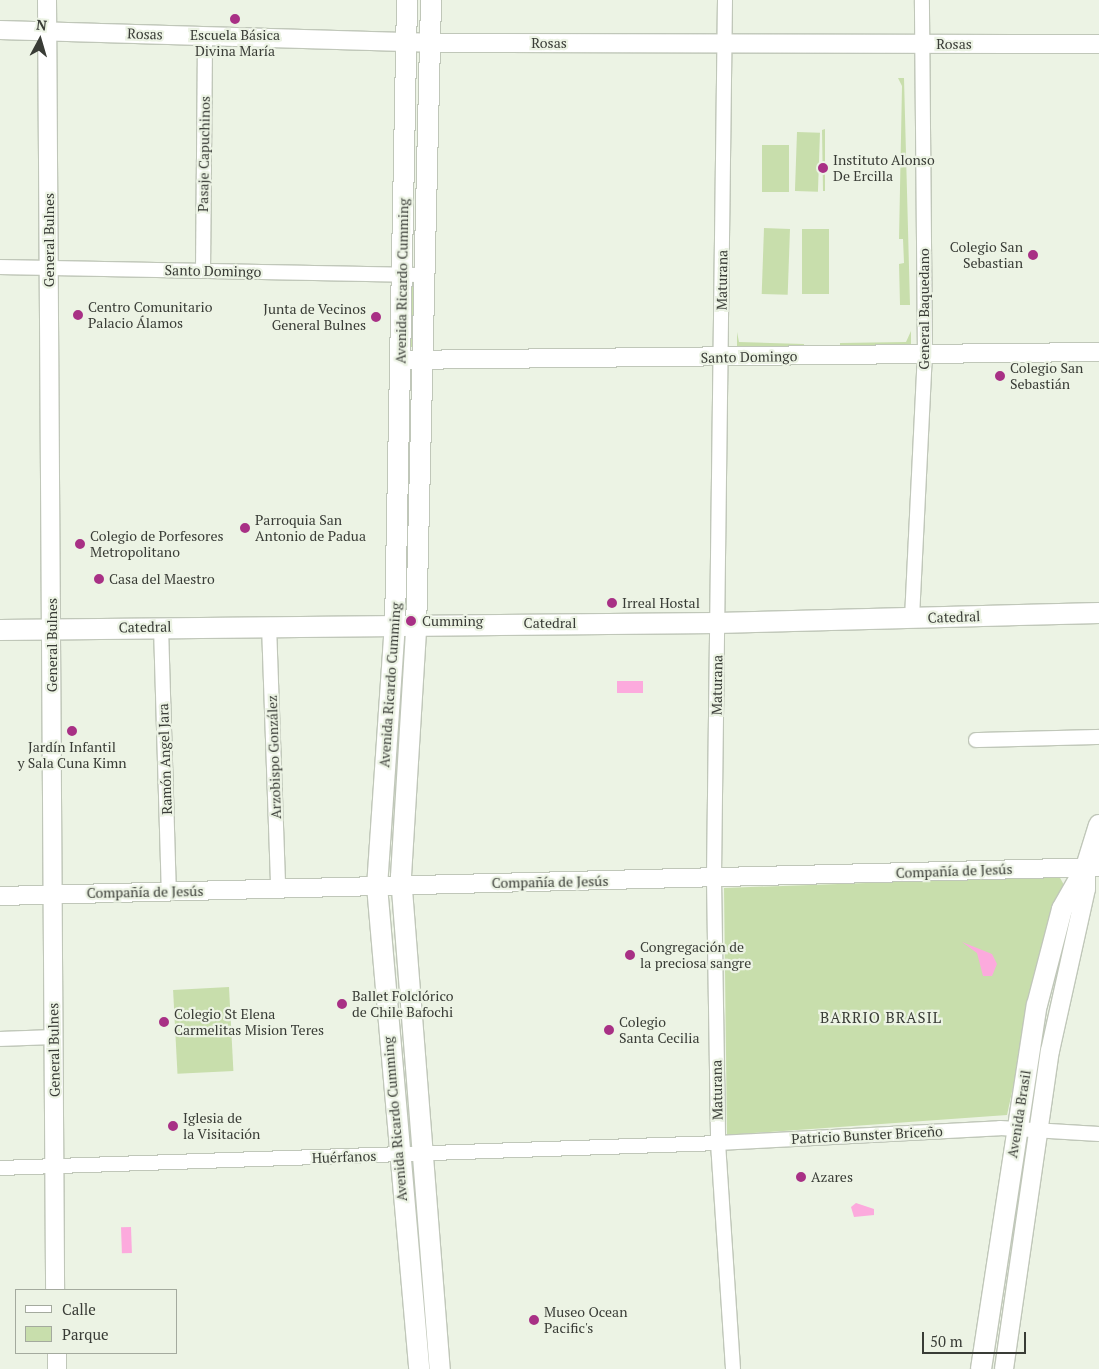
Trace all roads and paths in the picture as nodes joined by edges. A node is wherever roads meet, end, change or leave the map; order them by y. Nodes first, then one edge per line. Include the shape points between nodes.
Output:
1 (47, 0) edge
2 (407, 0) edge
3 (431, 0) edge
4 (726, 0) edge
5 (922, 0) edge
6 (0, 30) edge
7 (48, 32) junction
8 (205, 36) junction
9 (406, 42) junction
10 (430, 43) junction
11 (725, 43) junction
12 (920, 44) junction
13 (1099, 44) edge
14 (0, 267) edge
15 (49, 268) junction
16 (202, 271) junction
17 (402, 275) junction
18 (425, 275) junction
19 (1099, 352) edge
20 (926, 356) junction
21 (721, 357) junction
22 (400, 360) junction
23 (423, 360) junction
24 (1099, 613) edge
25 (912, 618) junction
26 (717, 622) junction
27 (395, 623) junction
28 (416, 623) junction
29 (269, 625) junction
30 (161, 627) junction
31 (52, 629) junction
32 (0, 630) edge
33 (1099, 737) edge
34 (976, 740) dead end
35 (1099, 825) edge
36 (1093, 867) edge
37 (714, 879) junction
38 (401, 885) junction
39 (377, 886) junction
40 (278, 888) junction
41 (169, 891) junction
42 (51, 894) junction
43 (0, 896) edge
44 (411, 1034) junction
45 (388, 1036) junction
46 (54, 1037) junction
47 (0, 1039) edge
48 (1017, 1130) junction
49 (1037, 1132) junction
50 (1099, 1134) edge
51 (718, 1143) junction
52 (422, 1154) junction
53 (398, 1155) junction
54 (55, 1166) junction
55 (0, 1168) edge
56 (55, 1289) edge
57 (57, 1354) edge
58 (57, 1369) edge
59 (419, 1369) edge
60 (440, 1369) edge
61 (733, 1369) edge
62 (982, 1369) edge
63 (1004, 1369) edge

1 - 7 street, General Bulnes
2 - 9 main road, Avenida Ricardo Cumming
3 - 10 main road, Avenida Ricardo Cumming
4 - 11 street, Maturana
5 - 12 street, General Baquedano
6 - 7 street, Rosas
7 - 8 street, Rosas
7 - 15 street, General Bulnes
8 - 9 street, Rosas
8 - 16 street, Pasaje Capuchinos
9 - 10 street, Rosas
9 - 17 main road, Avenida Ricardo Cumming
10 - 11 street, Rosas
10 - 18 main road, Avenida Ricardo Cumming
11 - 12 street, Rosas
11 - 21 street, Maturana
12 - 13 street, Rosas
12 - 20 street, General Baquedano
14 - 15 street, Santo Domingo
15 - 16 street, Santo Domingo
15 - 31 street, General Bulnes
16 - 17 street, Santo Domingo
17 - 18 street, Santo Domingo
17 - 22 main road, Avenida Ricardo Cumming
18 - 23 main road, Avenida Ricardo Cumming
19 - 20 street, Santo Domingo
20 - 21 street, Santo Domingo
20 - 25 street, General Baquedano
21 - 23 street, Santo Domingo
21 - 26 street, Maturana
22 - 23 street, Santo Domingo
22 - 27 main road, Avenida Ricardo Cumming
23 - 28 main road, Avenida Ricardo Cumming
24 - 25 main road, Catedral
25 - 26 main road, Catedral
26 - 28 main road, Catedral
26 - 37 street, Maturana
27 - 28 main road, Catedral
27 - 29 main road, Catedral
27 - 39 main road, Avenida Ricardo Cumming
28 - 38 main road, Avenida Ricardo Cumming
29 - 30 main road, Catedral
29 - 40 street, Arzobispo González
30 - 31 main road, Catedral
30 - 41 street, Ramón Angel Jara
31 - 32 main road, Catedral
31 - 42 street, General Bulnes
33 - 34 street
35 - 36 main road, Avenida Brasil
36 - 37 street, Compañía de Jesús
36 - 48 main road, Avenida Brasil via 1066,898 1053,936
36 - 49 street, Avenida Brasil via 1067,965
37 - 38 street, Compañía de Jesús
37 - 51 street, Maturana
38 - 39 street, Compañía de Jesús
38 - 44 main road, Avenida Ricardo Cumming
39 - 40 street, Compañía de Jesús
39 - 45 main road, Avenida Ricardo Cumming
40 - 41 street, Compañía de Jesús
41 - 42 street, Compañía de Jesús
42 - 43 street, Compañía de Jesús
42 - 46 street, General Bulnes
44 - 45 main road
44 - 52 main road, Avenida Ricardo Cumming
45 - 53 main road, Avenida Ricardo Cumming
46 - 47 street
46 - 54 street, General Bulnes
48 - 49 street
48 - 51 street, Patricio Bunster Briceño
48 - 62 main road, Avenida Brasil
49 - 50 street
49 - 63 street, Avenida Brasil
51 - 52 street, Huérfanos
51 - 61 street, Maturana
52 - 53 street, Huérfanos
52 - 60 main road, Avenida Ricardo Cumming
53 - 54 street, Huérfanos
53 - 59 main road, Avenida Ricardo Cumming
54 - 55 street, Huérfanos
54 - 56 street, General Bulnes
57 - 58 street

